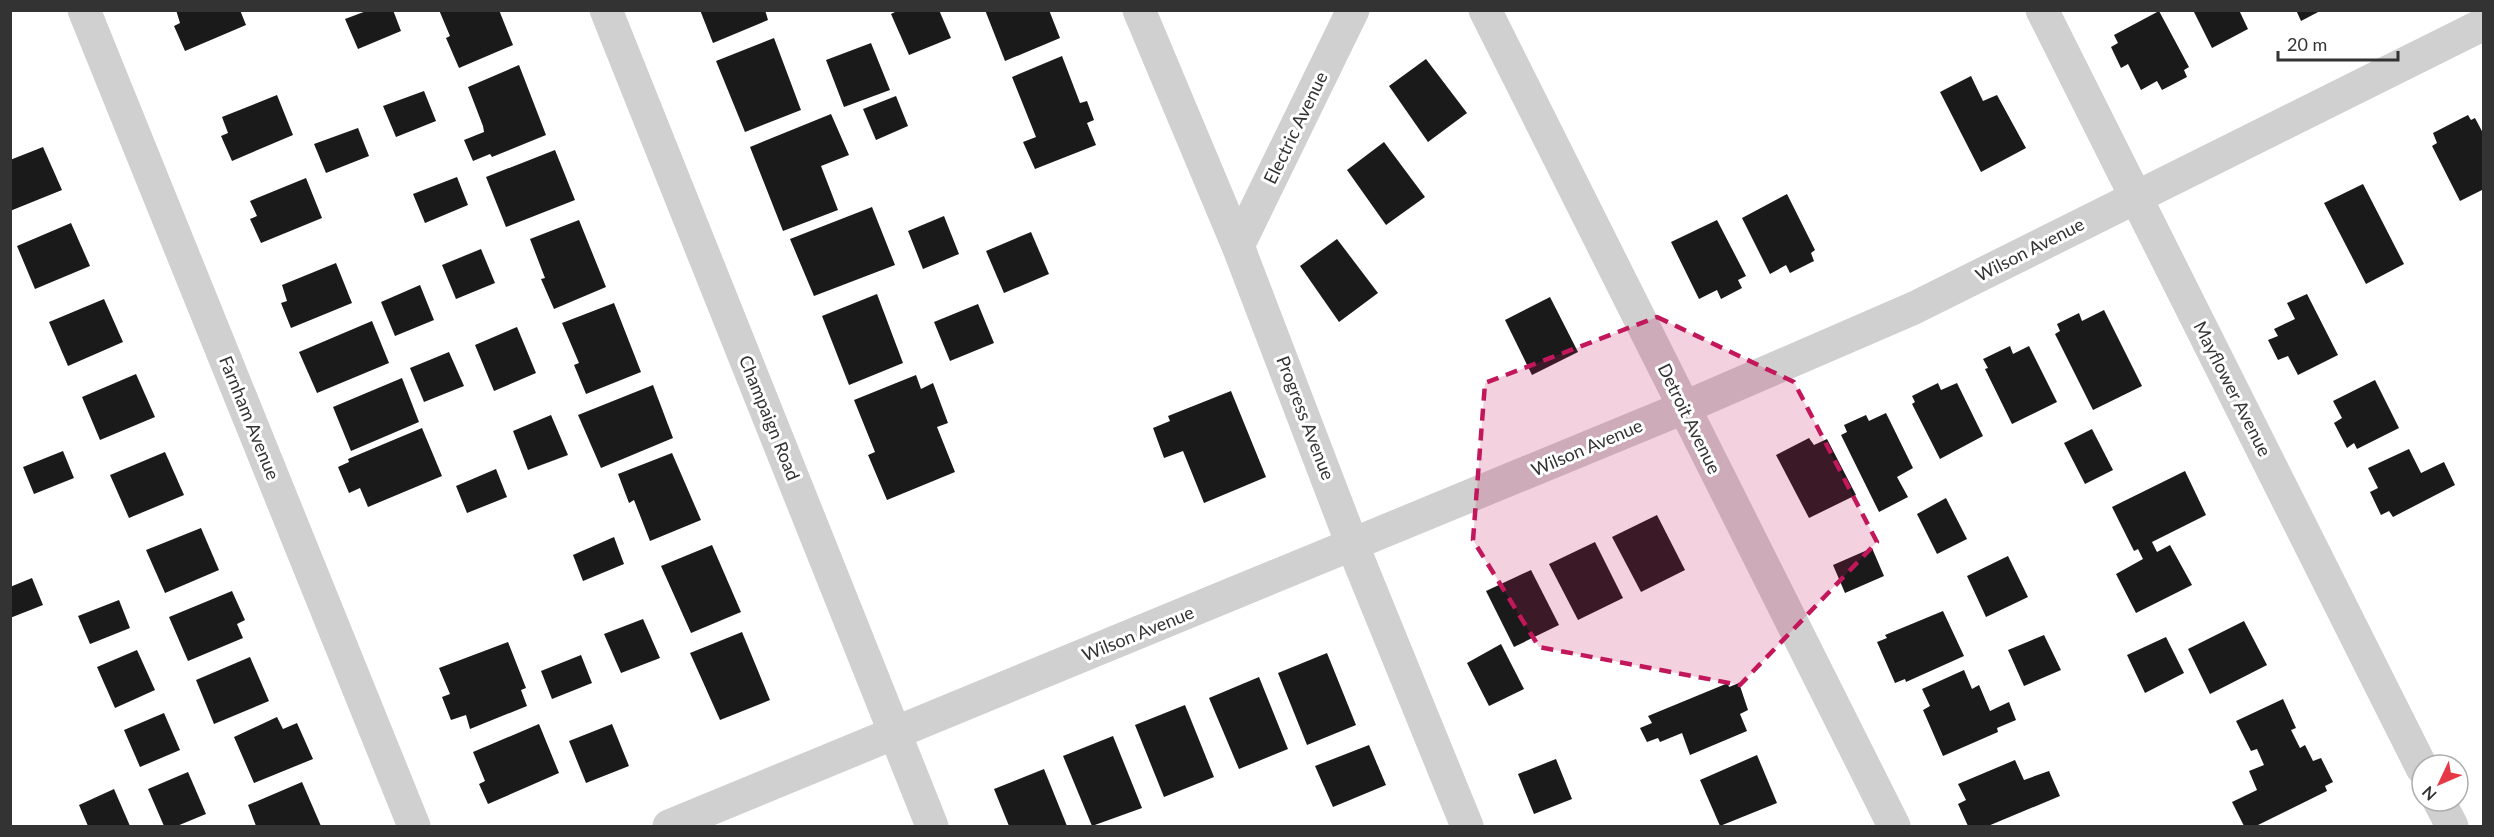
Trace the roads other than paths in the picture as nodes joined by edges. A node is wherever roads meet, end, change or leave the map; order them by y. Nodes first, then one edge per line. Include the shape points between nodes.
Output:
1 (84, 10) edge
2 (606, 10) edge
3 (1139, 10) edge
4 (1353, 10) edge
5 (1485, 10) edge
6 (2042, 10) edge
7 (2484, 24) edge
8 (2136, 197) junction
9 (1239, 246) junction
10 (1683, 408) junction
11 (1352, 544) junction
12 (895, 734) junction
13 (2414, 753) edge
14 (414, 826) edge
15 (669, 826) edge
16 (932, 826) edge
17 (1467, 826) edge
18 (1894, 826) edge

1 - 14 street, Farnham Avenue
2 - 12 street, Champaign Road
3 - 9 street, Progress Avenue
4 - 9 street, Electric Avenue
5 - 10 street, Detroit Avenue
6 - 8 street, Mayflower Avenue
7 - 8 street, Wilson Avenue
8 - 10 street, Wilson Avenue via 1914,308
8 - 13 street, Mayflower Avenue
9 - 11 street, Progress Avenue
10 - 11 street, Wilson Avenue
10 - 18 street, Detroit Avenue
11 - 12 street, Wilson Avenue
11 - 17 street, Progress Avenue
12 - 15 street, Wilson Avenue
12 - 16 street, Champaign Road

